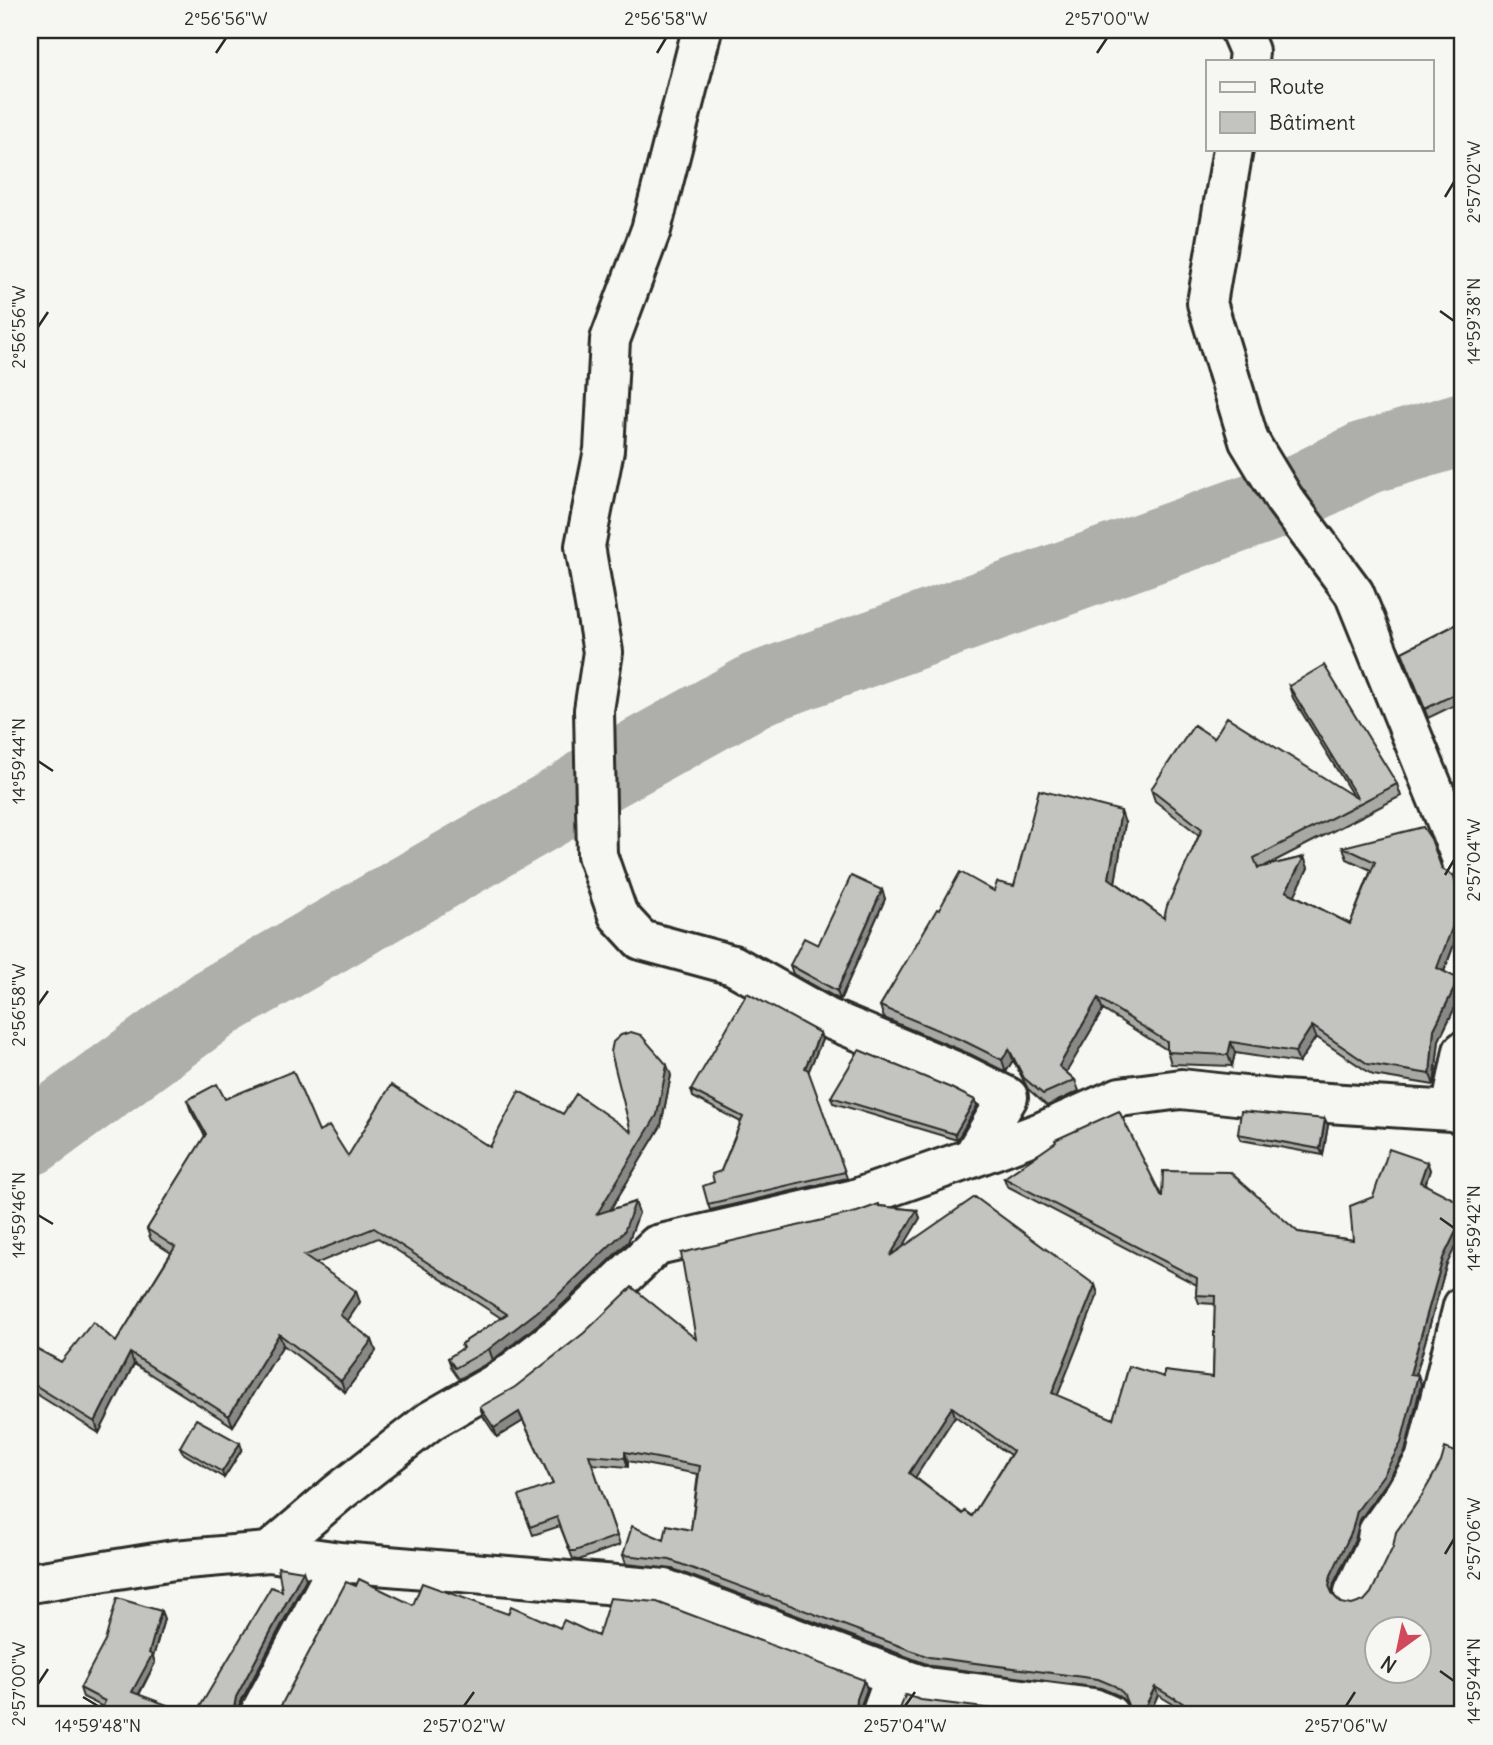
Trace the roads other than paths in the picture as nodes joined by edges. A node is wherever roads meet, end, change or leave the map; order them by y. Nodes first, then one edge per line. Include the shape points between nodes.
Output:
1 (702, 30) edge
2 (1240, 30) edge
3 (1248, 60) edge
4 (1233, 150) edge
5 (1463, 866) edge
6 (1463, 1051) edge
7 (1457, 1112) edge
8 (972, 1158) junction
9 (1463, 1306) edge
10 (1449, 1429) edge
11 (269, 1552) junction
12 (340, 1562) junction
13 (30, 1583) edge
14 (1354, 1592) dead end
15 (895, 1676) junction
16 (258, 1715) edge
17 (881, 1715) edge
18 (1110, 1715) edge

1 - 8 street via 651,229 610,340 604,450 585,546 603,652 594,710 597,855 618,915 641,940 733,965 827,1018 1008,1097
2 - 3 street
4 - 5 street via 1208,303 1250,441 1284,499 1354,593
6 - 7 street
7 - 8 street via 1181,1089 1120,1097
8 - 11 street via 855,1199 657,1245 574,1324 505,1378 429,1421
9 - 10 street via 1450,1365
10 - 14 street via 1378,1532
11 - 12 street
11 - 13 street via 174,1560
12 - 15 street via 666,1589
12 - 16 street
15 - 17 street
15 - 18 street via 927,1687 1093,1708

